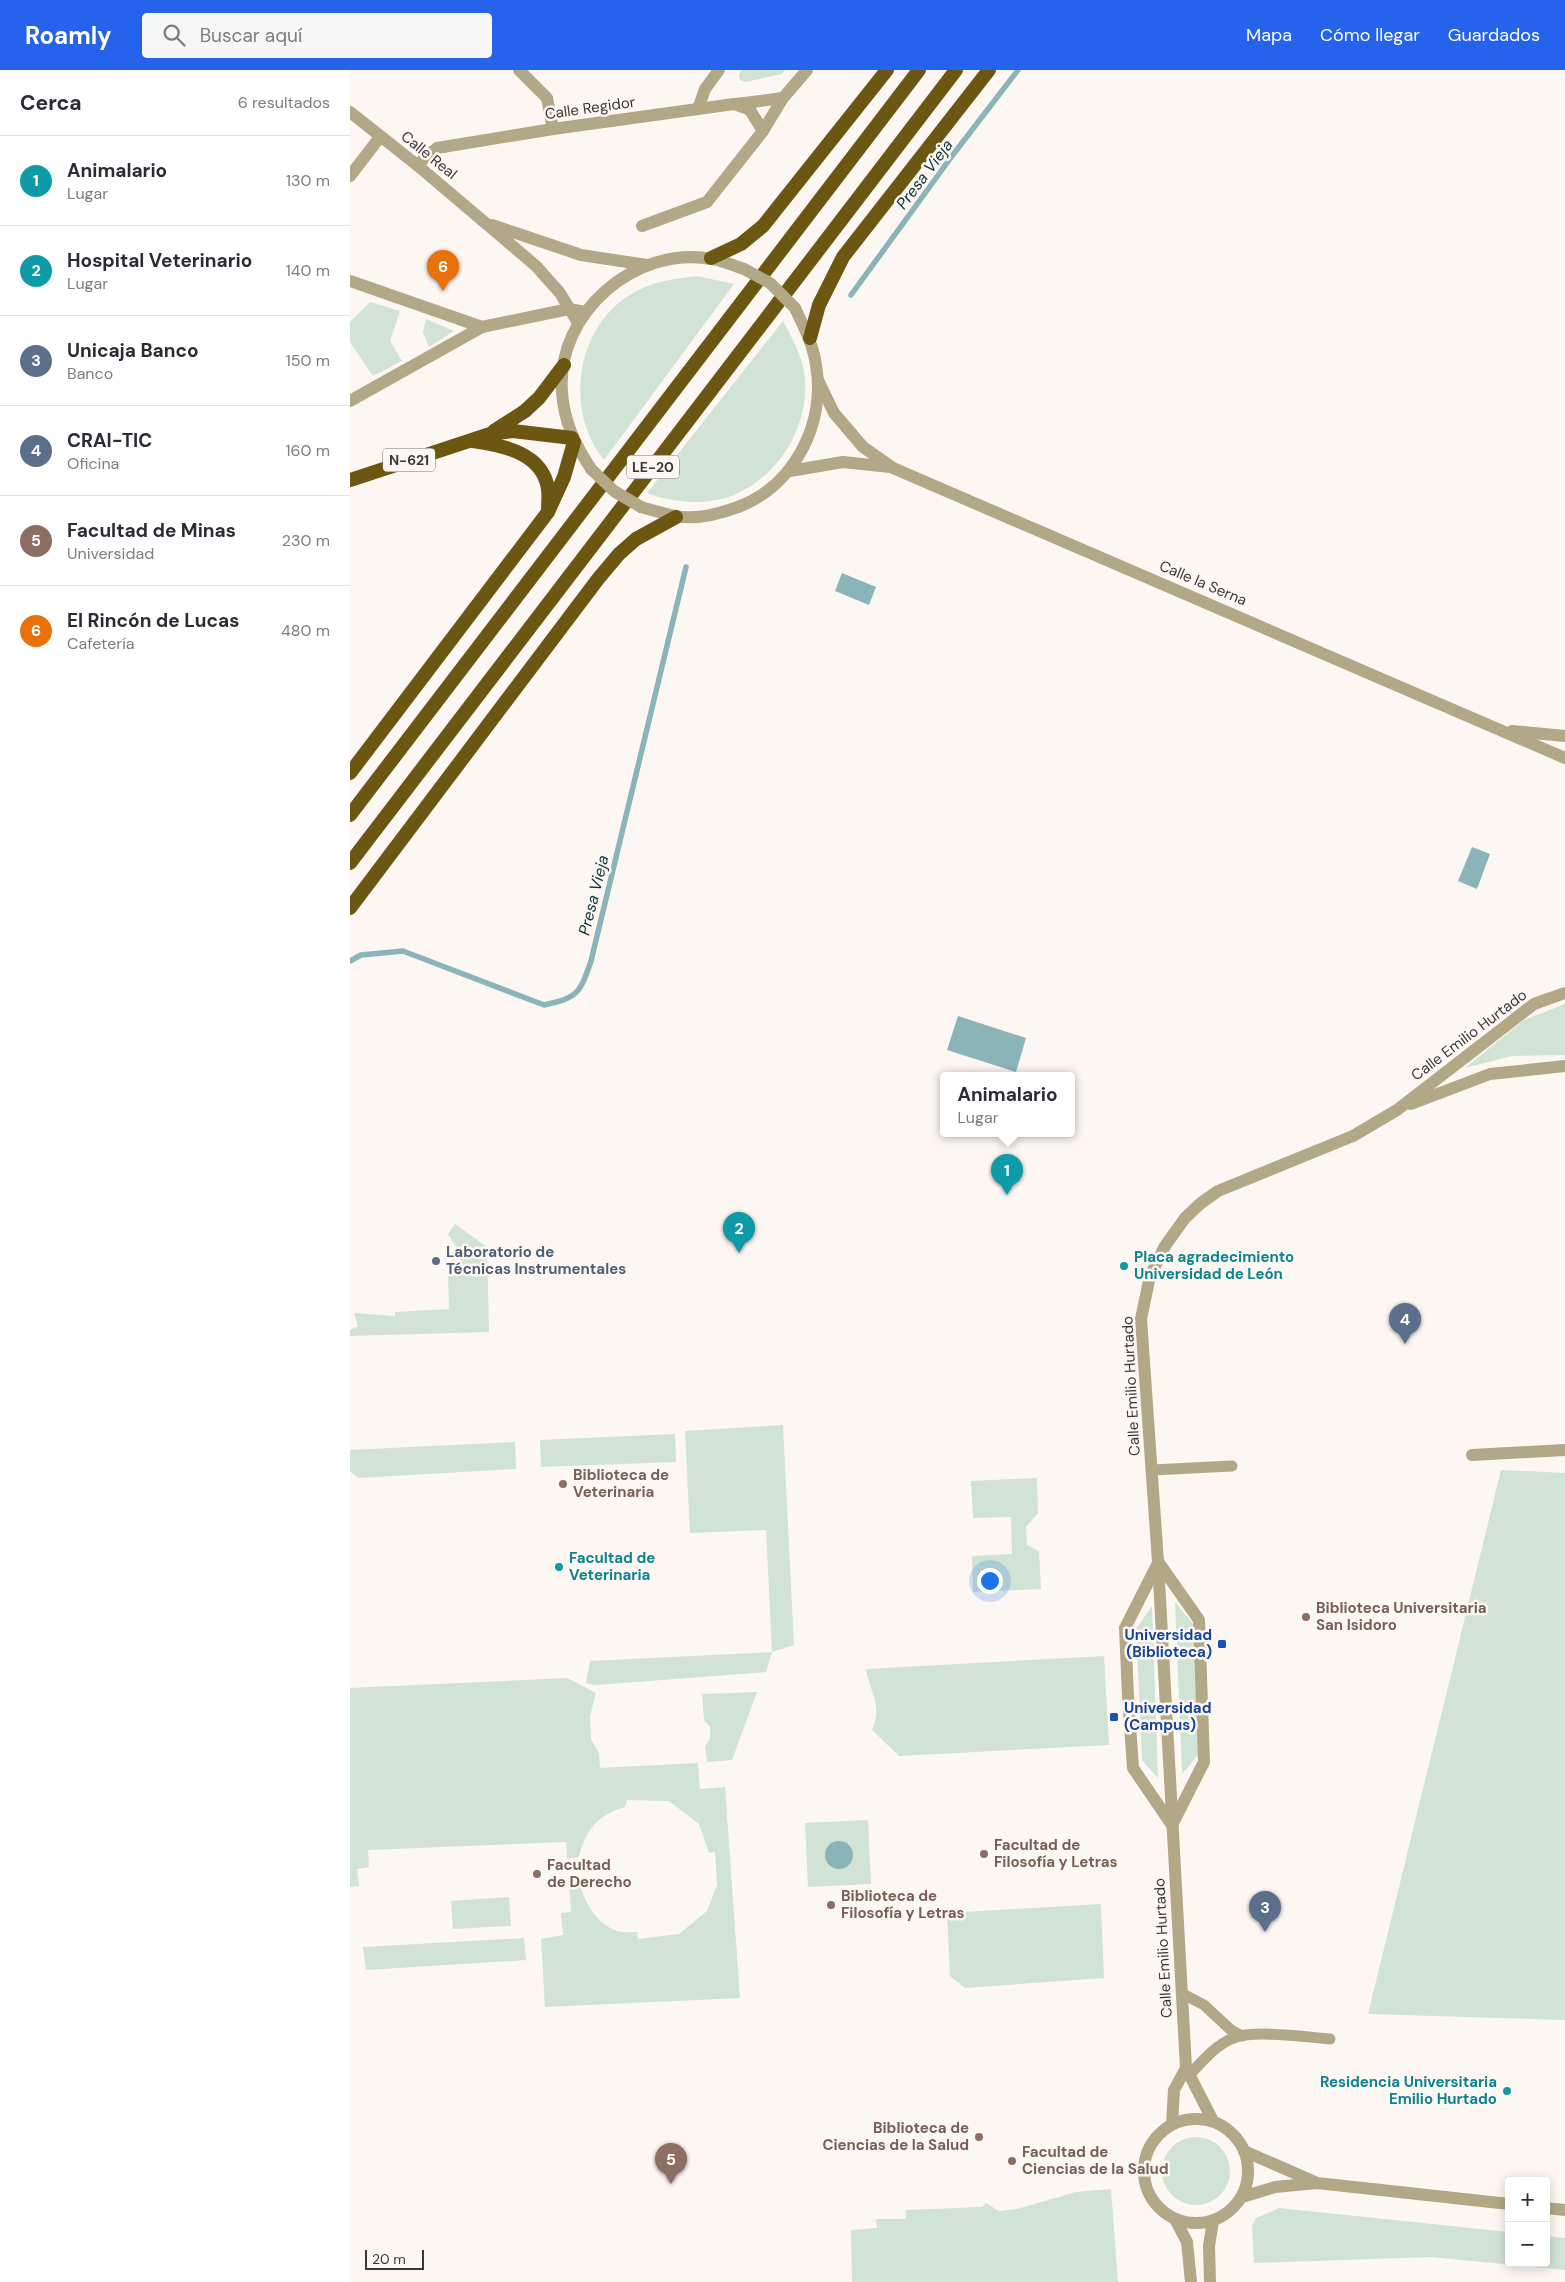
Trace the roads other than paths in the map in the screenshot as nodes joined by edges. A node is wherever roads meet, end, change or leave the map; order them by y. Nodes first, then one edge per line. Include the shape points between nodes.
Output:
1 (519, 70) edge
2 (719, 70) edge
3 (807, 70) edge
4 (887, 70) edge
5 (919, 70) edge
6 (956, 70) edge
7 (989, 70) edge
8 (783, 98) junction
9 (734, 104) junction
10 (698, 109) junction
11 (350, 112) edge
12 (553, 129) junction
13 (763, 130) junction
14 (380, 137) junction
15 (417, 165) junction
16 (350, 176) edge
17 (488, 224) junction
18 (642, 226) dead end
19 (711, 258) junction
20 (646, 265) junction
21 (350, 282) edge
22 (569, 310) junction
23 (585, 312) junction
24 (578, 323) junction
25 (482, 327) junction
26 (810, 338) junction
27 (564, 365) junction
28 (818, 380) junction
29 (350, 401) edge
30 (490, 434) junction
31 (467, 440) junction
32 (573, 440) junction
33 (893, 468) junction
34 (790, 471) junction
35 (350, 480) edge
36 (548, 512) junction
37 (676, 517) junction
38 (1499, 729) junction
39 (1565, 736) edge
40 (1565, 758) edge
41 (350, 773) edge
42 (350, 815) edge
43 (350, 863) edge
44 (350, 908) edge
45 (1565, 992) edge
46 (1565, 1066) edge
47 (1397, 1110) junction
48 (1565, 1450) edge
49 (1472, 1455) dead end
50 (1232, 1466) dead end
51 (1152, 1470) junction
52 (1158, 1562) junction
53 (1172, 1826) junction
54 (1183, 1994) junction
55 (1242, 2036) junction
56 (1330, 2039) dead end
57 (1188, 2071) junction
58 (1213, 2121) junction
59 (1172, 2124) junction
60 (1244, 2151) junction
61 (1318, 2184) junction
62 (1242, 2197) junction
63 (1505, 2204) edge
64 (1550, 2208) edge
65 (1565, 2210) edge
66 (1175, 2219) junction
67 (1213, 2221) junction
68 (1192, 2282) edge
69 (1210, 2282) edge

1 - 12 street via 547,98
2 - 10 street via 705,89
3 - 8 street
4 - 19 highway via 763,226 741,244
5 - 42 highway, LE-20
6 - 43 highway, LE-20
7 - 26 highway via 844,257 819,305
8 - 9 street, Calle Regidor
8 - 13 street
9 - 10 street, Calle Regidor
9 - 13 street via 750,110
10 - 12 street, Calle Regidor
11 - 14 street, Calle Real
12 - 15 street, Calle Regidor via 437,148
13 - 18 street via 707,202
14 - 15 street, Calle Real
14 - 16 street
15 - 17 street, Calle Real
17 - 20 street, Calle Real via 581,255
17 - 22 street, Calle Real via 550,279
19 - 20 street via 678,258
19 - 26 street, bridge via 744,269 770,283 795,308
20 - 23 street via 612,284
21 - 25 street
22 - 23 street
22 - 24 street, Calle Real
22 - 25 street
23 - 24 street
24 - 27 street
25 - 29 street
26 - 28 street
27 - 30 highway, N-621 via 539,398
27 - 32 street via 562,390
28 - 33 street, Calle la Serna via 834,413 863,447
28 - 34 street via 816,412 809,436
30 - 31 highway, N-621
30 - 32 highway, N-621 via 514,430
31 - 35 highway, N-621
31 - 36 highway via 502,446 520,452 534,462 545,478
32 - 36 highway via 564,477
32 - 37 street, bridge via 591,469 614,491 642,507
33 - 34 street, Calle la Serna via 843,462
33 - 38 street, Calle la Serna
34 - 37 street via 758,500 718,515
36 - 41 highway
37 - 44 highway via 636,539 598,579
38 - 39 street, Calle la Serna
38 - 40 street, Calle la Serna
45 - 47 street, Calle Emilio Hurtado via 1534,1004
46 - 47 street, Calle Emilio Hurtado via 1490,1074
47 - 51 street, Calle Emilio Hurtado via 1353,1136 1218,1191 1185,1218 1165,1246 1150,1276 1142,1319
48 - 49 street
50 - 51 lane
51 - 52 street, Calle Emilio Hurtado
52 - 53 street, Calle Emilio Hurtado
52 - 53 street via 1125,1628 1128,1696 1133,1768
52 - 53 street via 1199,1620 1204,1762
53 - 54 street, Calle Emilio Hurtado
54 - 55 lane via 1204,2005
54 - 57 street, Calle Emilio Hurtado
55 - 56 lane
55 - 57 lane via 1232,2038
57 - 58 street, Calle Emilio Hurtado
57 - 59 street via 1174,2090
58 - 59 street via 1185,2119
58 - 60 street via 1229,2130
59 - 66 street via 1158,2134 1148,2148 1144,2164 1150,2197
60 - 61 street
60 - 62 street via 1249,2175
61 - 62 street via 1275,2187
61 - 63 street
62 - 67 street via 1226,2214
64 - 65 street
66 - 67 street via 1200,2224
66 - 68 street via 1187,2242
67 - 69 street via 1209,2246

